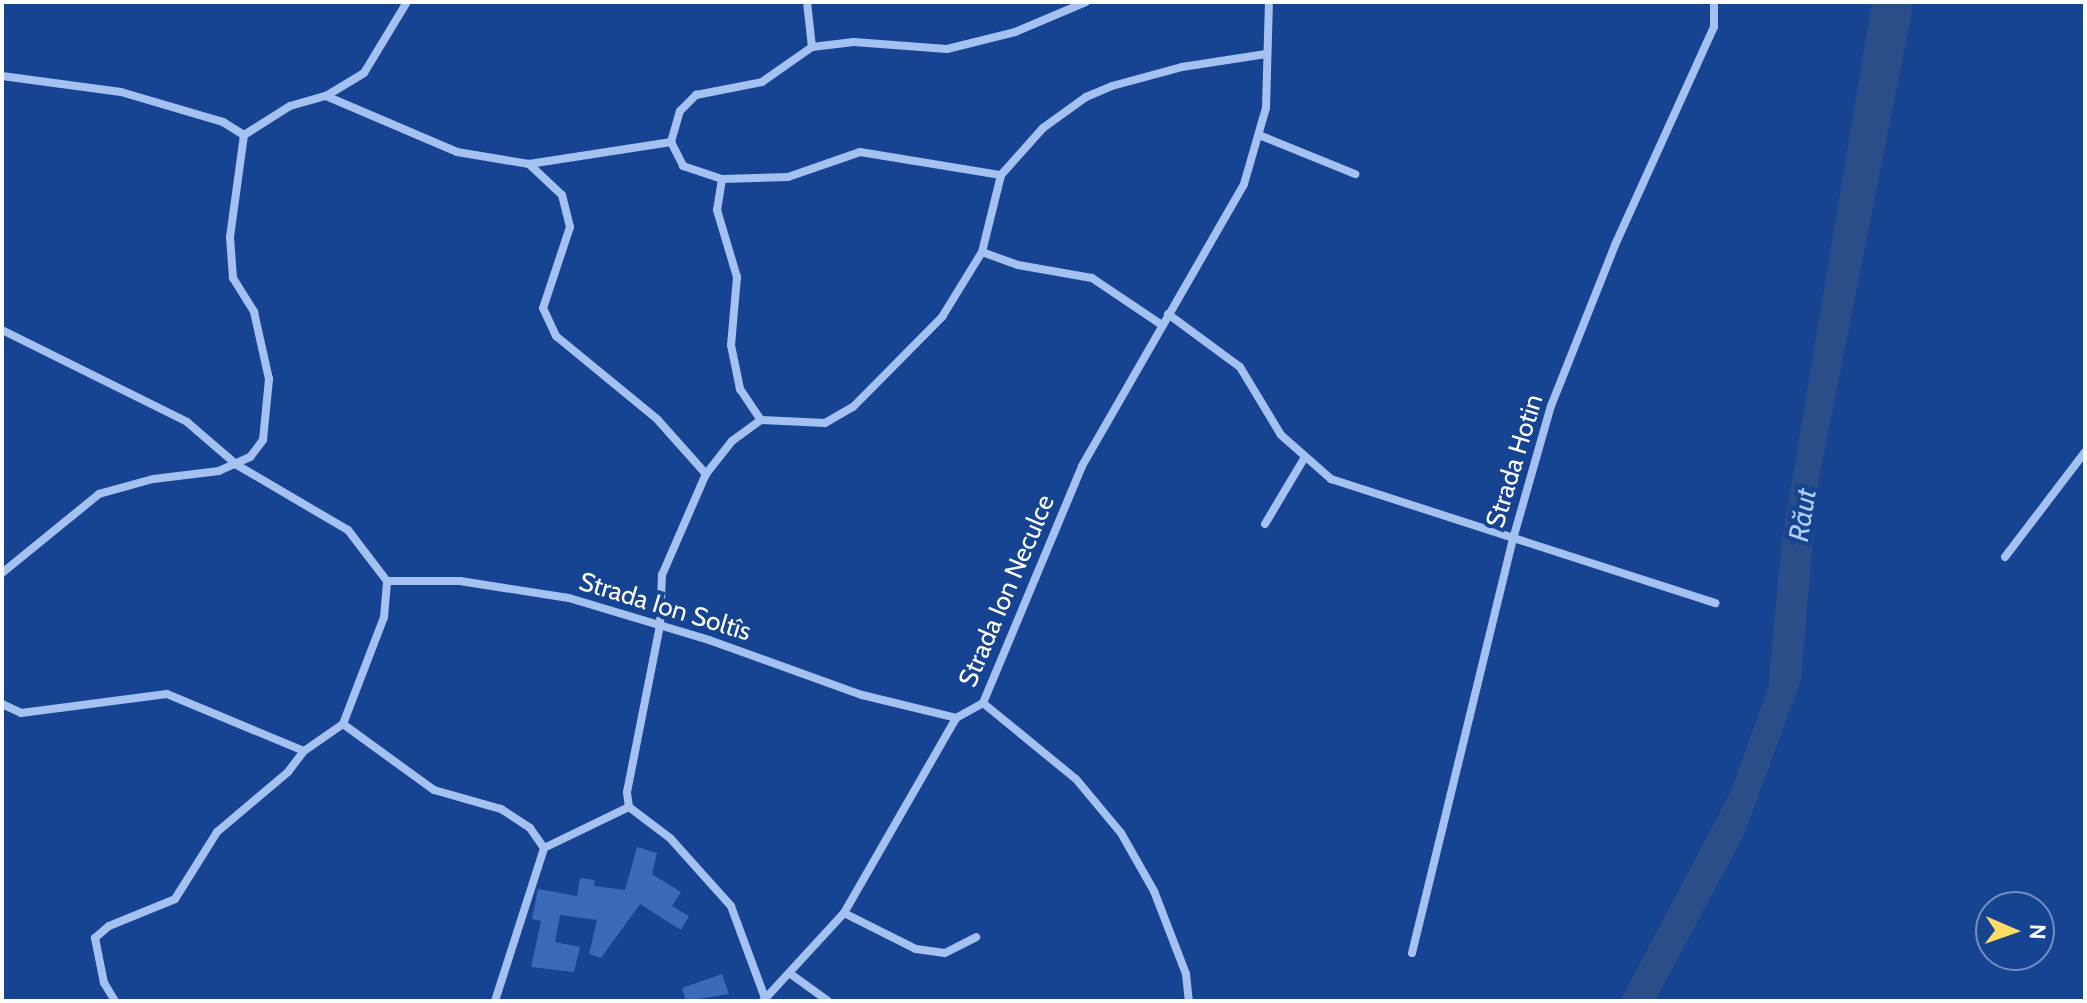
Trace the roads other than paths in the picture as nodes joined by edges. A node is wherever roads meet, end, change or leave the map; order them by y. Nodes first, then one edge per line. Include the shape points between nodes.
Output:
1 (407, 2) edge
2 (807, 2) edge
3 (1086, 2) edge
4 (1269, 2) edge
5 (1714, 2) edge
6 (812, 47) junction
7 (1266, 54) junction
8 (2, 76) edge
9 (326, 96) junction
10 (244, 135) junction
11 (1259, 135) junction
12 (671, 142) junction
13 (529, 164) junction
14 (1355, 174) dead end
15 (1001, 175) junction
16 (722, 179) junction
17 (982, 252) junction
18 (1168, 314) junction
19 (1162, 325) junction
20 (2, 330) edge
21 (761, 420) junction
22 (2085, 452) edge
23 (1305, 457) junction
24 (237, 465) junction
25 (706, 474) junction
26 (1265, 524) dead end
27 (1513, 539) junction
28 (2005, 557) dead end
29 (2, 573) edge
30 (387, 581) junction
31 (1716, 603) dead end
32 (660, 626) junction
33 (983, 703) junction
34 (2, 704) edge
35 (956, 718) junction
36 (343, 724) junction
37 (304, 751) junction
38 (629, 807) junction
39 (544, 848) junction
40 (844, 913) junction
41 (976, 937) dead end
42 (1412, 953) dead end
43 (792, 975) junction
44 (764, 1000) edge
45 (115, 1001) edge
46 (495, 1001) edge
47 (828, 1001) edge
48 (1189, 1001) edge

1 - 9 street via 364,73
2 - 6 street
3 - 6 street via 1015,32 947,49 854,42
4 - 7 street, Strada Ion Neculce
5 - 27 street, Strada Hotin via 1714,27 1615,245 1551,406
6 - 12 street via 762,82 696,95 680,111
7 - 11 street, Strada Ion Neculce via 1266,108
7 - 15 street via 1182,67 1086,97 1043,128
8 - 10 street via 121,92 223,122
9 - 10 street via 290,106
9 - 13 street via 457,152
10 - 24 street via 230,237 233,278 254,312 266,355 269,411 263,440
11 - 14 street
11 - 18 street, Strada Ion Neculce via 1244,184
12 - 13 street
12 - 16 street via 683,166
13 - 25 street via 562,195 570,227 543,308 556,336 657,419
15 - 16 street via 860,152 788,177
15 - 17 street
16 - 21 street via 717,210 737,277 731,345 740,389
17 - 19 street via 1018,265 1092,278
17 - 21 street via 942,317 853,407 825,423
18 - 19 street, Strada Ion Neculce
18 - 23 street via 1240,367 1281,435
19 - 33 street, Strada Ion Neculce via 1082,466
20 - 24 street via 159,405
21 - 25 street via 732,441
22 - 28 street
23 - 26 street
23 - 27 street via 1331,479
24 - 29 street via 99,494
24 - 30 street via 348,530
25 - 32 street via 662,575
27 - 31 street
27 - 42 street, Strada Hotin
30 - 32 street, Strada Ion Soltîs via 460,581 569,598
30 - 36 street via 384,617
32 - 35 street, Strada Ion Soltîs via 862,695
32 - 38 street via 628,779
33 - 35 street, Strada Ion Neculce
33 - 48 street via 1076,779 1121,833 1154,891 1186,974
34 - 37 street via 21,713 167,694 212,708
35 - 40 street, Strada Ion Neculce
36 - 37 street
36 - 39 street via 434,790 501,809 530,828
37 - 45 street via 288,772 217,832 175,899 109,926 95,938 104,983
38 - 39 street
38 - 44 street via 670,838 731,906
39 - 46 street
40 - 41 street via 916,949 945,953
40 - 43 street, Strada Ion Neculce
43 - 44 street, Strada Ion Neculce
43 - 47 street

